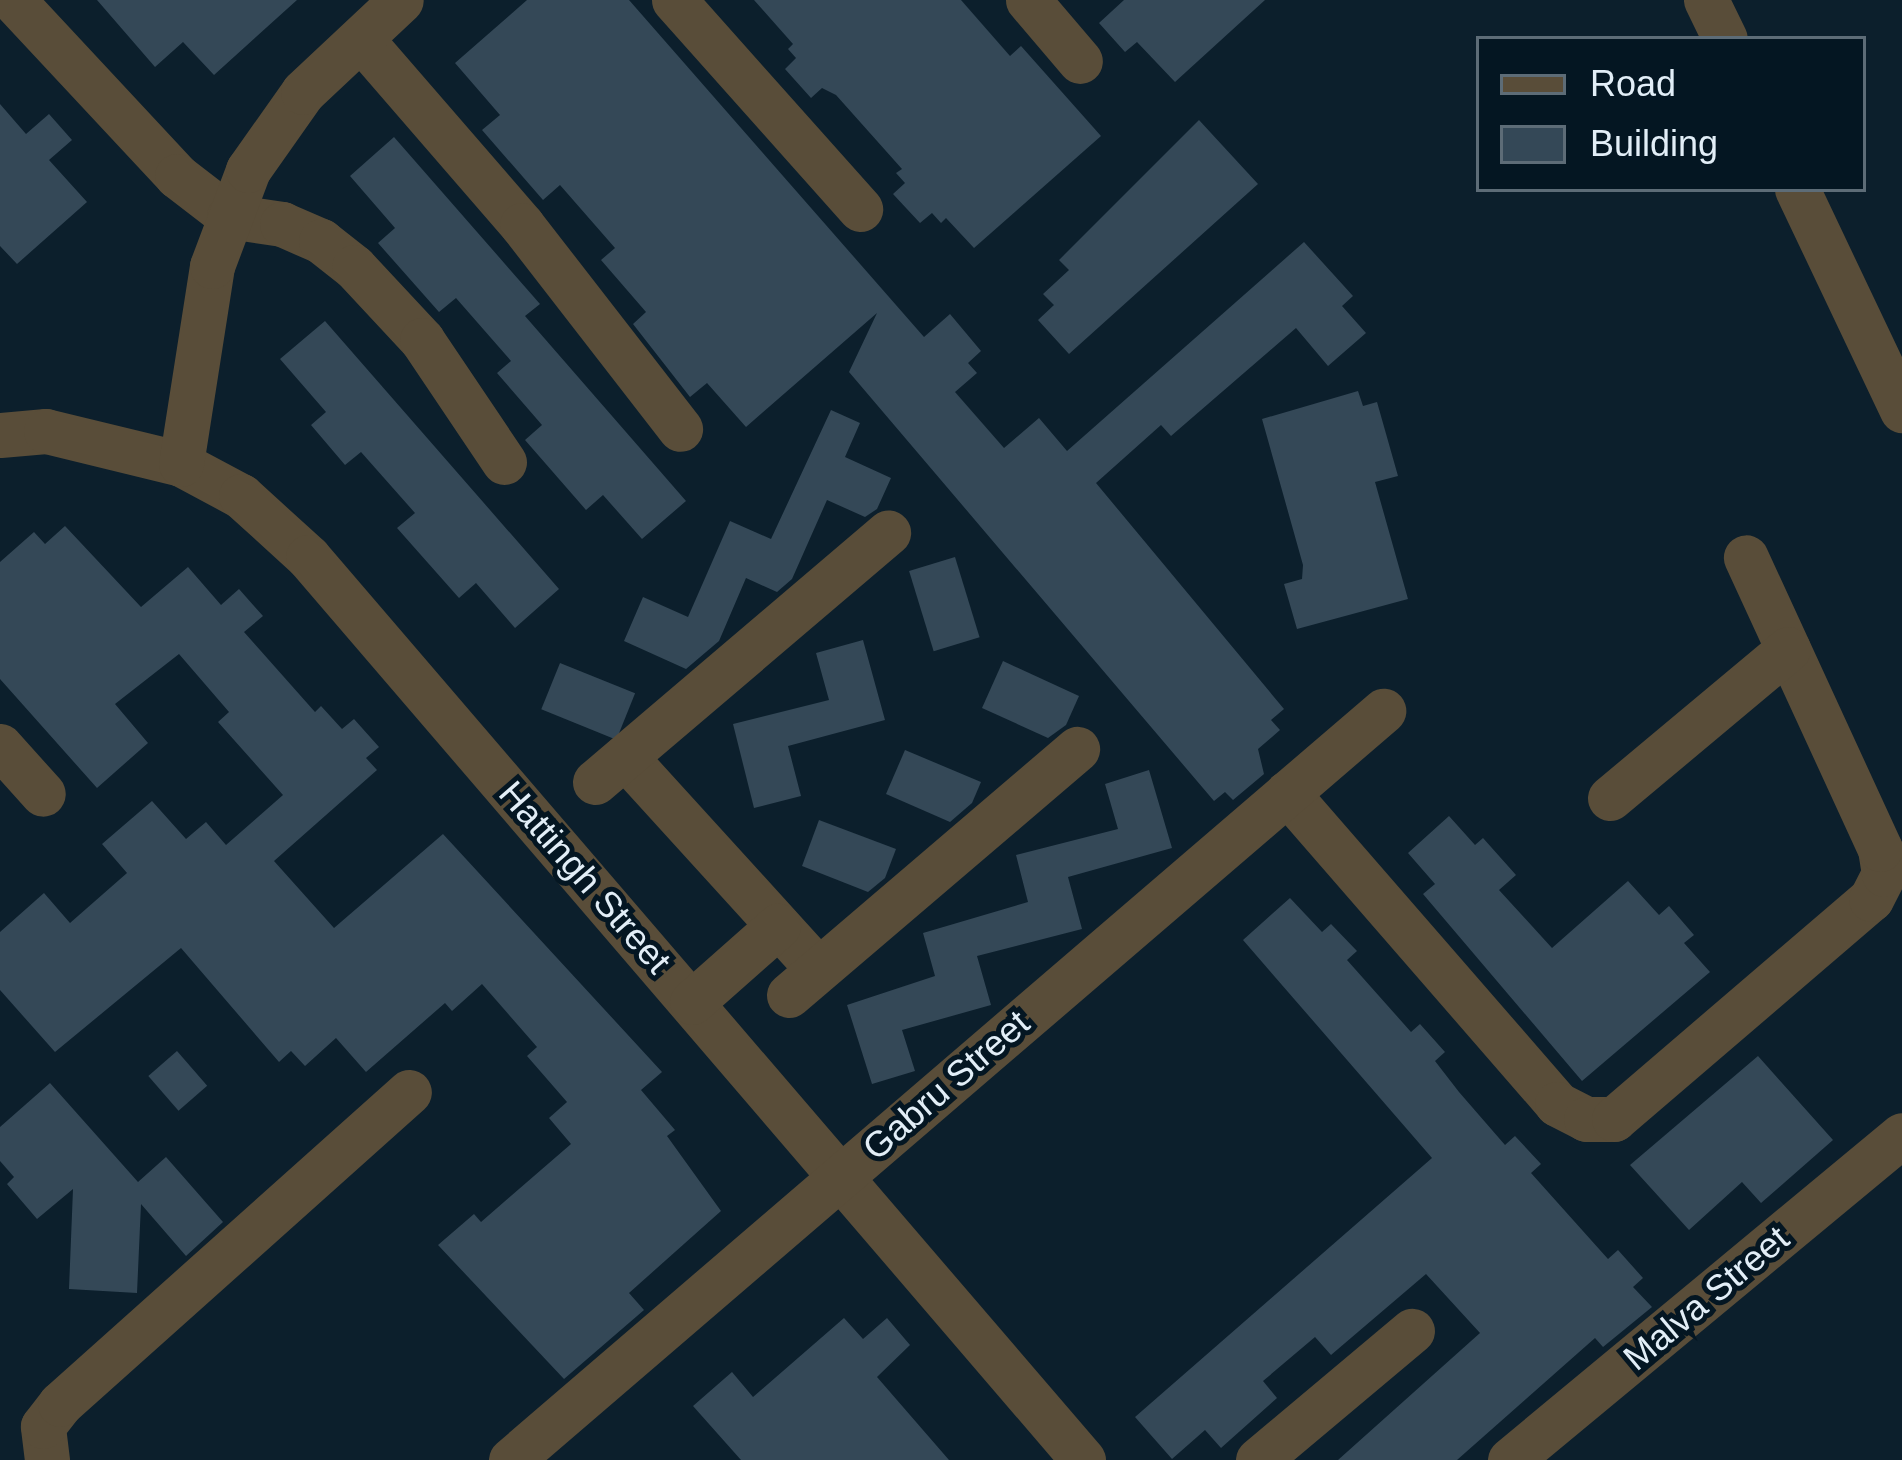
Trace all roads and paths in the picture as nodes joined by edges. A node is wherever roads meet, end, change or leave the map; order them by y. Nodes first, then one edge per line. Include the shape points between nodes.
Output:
1 (13, 0) edge
2 (401, 0) edge
3 (674, 0) edge
4 (1028, 0) edge
5 (1706, 0) edge
6 (1724, 36) edge
7 (361, 38) junction
8 (1080, 61) dead end
9 (1797, 192) edge
10 (860, 209) dead end
11 (230, 216) junction
12 (1902, 410) edge
13 (680, 429) dead end
14 (0, 435) edge
15 (504, 462) dead end
16 (181, 464) junction
17 (888, 533) dead end
18 (1746, 557) dead end
19 (1788, 649) junction
20 (1382, 711) dead end
21 (0, 746) edge
22 (1078, 749) dead end
23 (1287, 793) junction
24 (43, 794) dead end
25 (1610, 798) dead end
26 (778, 926) junction
27 (692, 1002) junction
28 (409, 1092) dead end
29 (1902, 1136) edge
30 (842, 1175) junction
31 (1412, 1331) dead end
32 (47, 1460) edge
33 (511, 1460) edge
34 (1083, 1460) edge
35 (1258, 1460) edge
36 (1510, 1460) edge

1 - 11 street via 148,148
2 - 7 street
3 - 10 street
4 - 8 street
5 - 6 street
7 - 11 street via 270,129
7 - 13 street via 522,225
9 - 12 street
11 - 15 street via 302,232 354,267 422,340
11 - 16 street via 212,266
14 - 16 street, Hattingh Street via 46,431
16 - 27 street, Hattingh Street via 241,496 308,557
17 - 26 street via 610,769
18 - 19 street
19 - 23 street via 1880,849 1884,874 1871,899 1614,1119 1586,1119 1558,1104
19 - 25 street
20 - 23 street, Gabru Street
21 - 24 street
22 - 26 street via 804,982
23 - 30 street, Gabru Street
26 - 27 street
27 - 30 street, Hattingh Street
28 - 32 street via 60,1404 43,1426
29 - 36 street, Malva Street
30 - 33 street, Gabru Street
30 - 34 street, Hattingh Street
31 - 35 street

